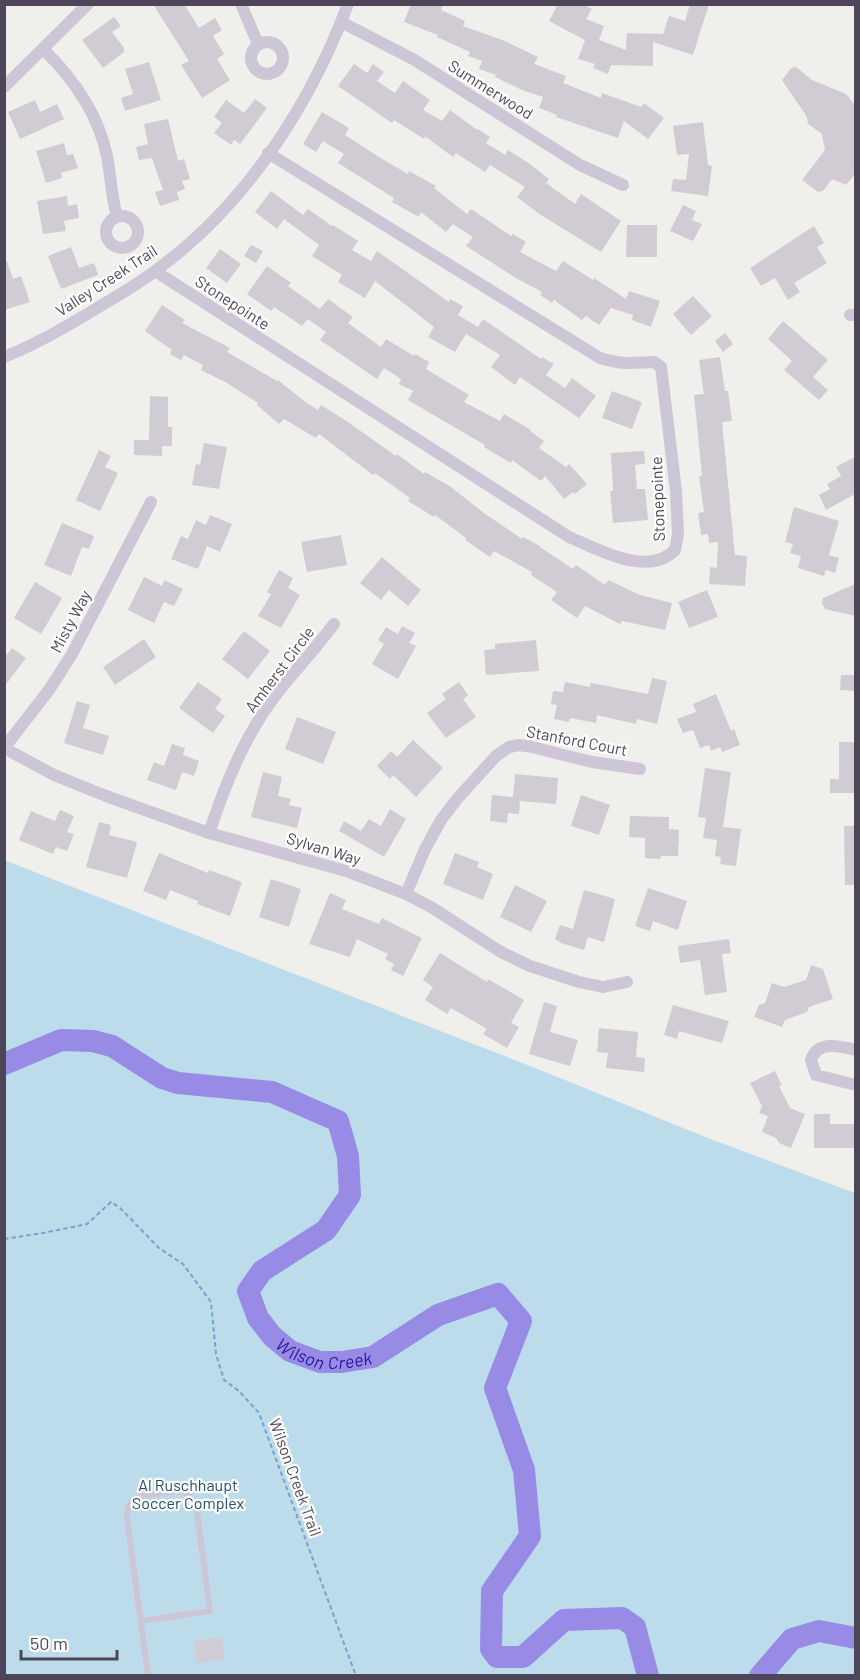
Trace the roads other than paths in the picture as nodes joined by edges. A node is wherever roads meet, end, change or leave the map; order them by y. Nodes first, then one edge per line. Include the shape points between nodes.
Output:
1 (88, 4) edge
2 (241, 4) edge
3 (348, 4) edge
4 (341, 22) junction
5 (258, 44) dead end
6 (43, 49) junction
7 (4, 87) edge
8 (268, 153) junction
9 (623, 185) dead end
10 (117, 216) dead end
11 (155, 271) junction
12 (4, 357) edge
13 (151, 502) dead end
14 (334, 624) dead end
15 (4, 748) edge
16 (640, 769) dead end
17 (209, 833) junction
18 (406, 894) junction
19 (627, 982) dead end
20 (855, 1050) edge
21 (855, 1085) edge
22 (141, 1621) junction
23 (148, 1676) edge

1 - 6 street
2 - 5 street
3 - 4 street, Valley Creek Trail
4 - 8 street, Valley Creek Trail via 308,92
4 - 9 street, Summerwood via 413,59 580,165
6 - 7 street
6 - 10 street via 72,79 94,116 106,154
8 - 11 street, Valley Creek Trail via 222,210
8 - 11 street, Stonepointe via 600,358 619,363 654,362 661,367 676,491 675,550 661,560 640,562 569,537
11 - 12 street, Valley Creek Trail via 80,319
13 - 15 street, Misty Way via 72,654
14 - 17 street, Amherst Circle via 275,696 251,734 226,785
15 - 17 street, Sylvan Way via 65,779
16 - 18 street, Stanford Court via 532,747 508,747 441,820
17 - 18 street, Sylvan Way via 346,871
18 - 19 street, Sylvan Way via 530,966 603,987
20 - 21 street via 819,1048 811,1060 816,1075
22 - 22 lane via 128,1507 141,1496 184,1492 196,1505 210,1611
22 - 23 lane

